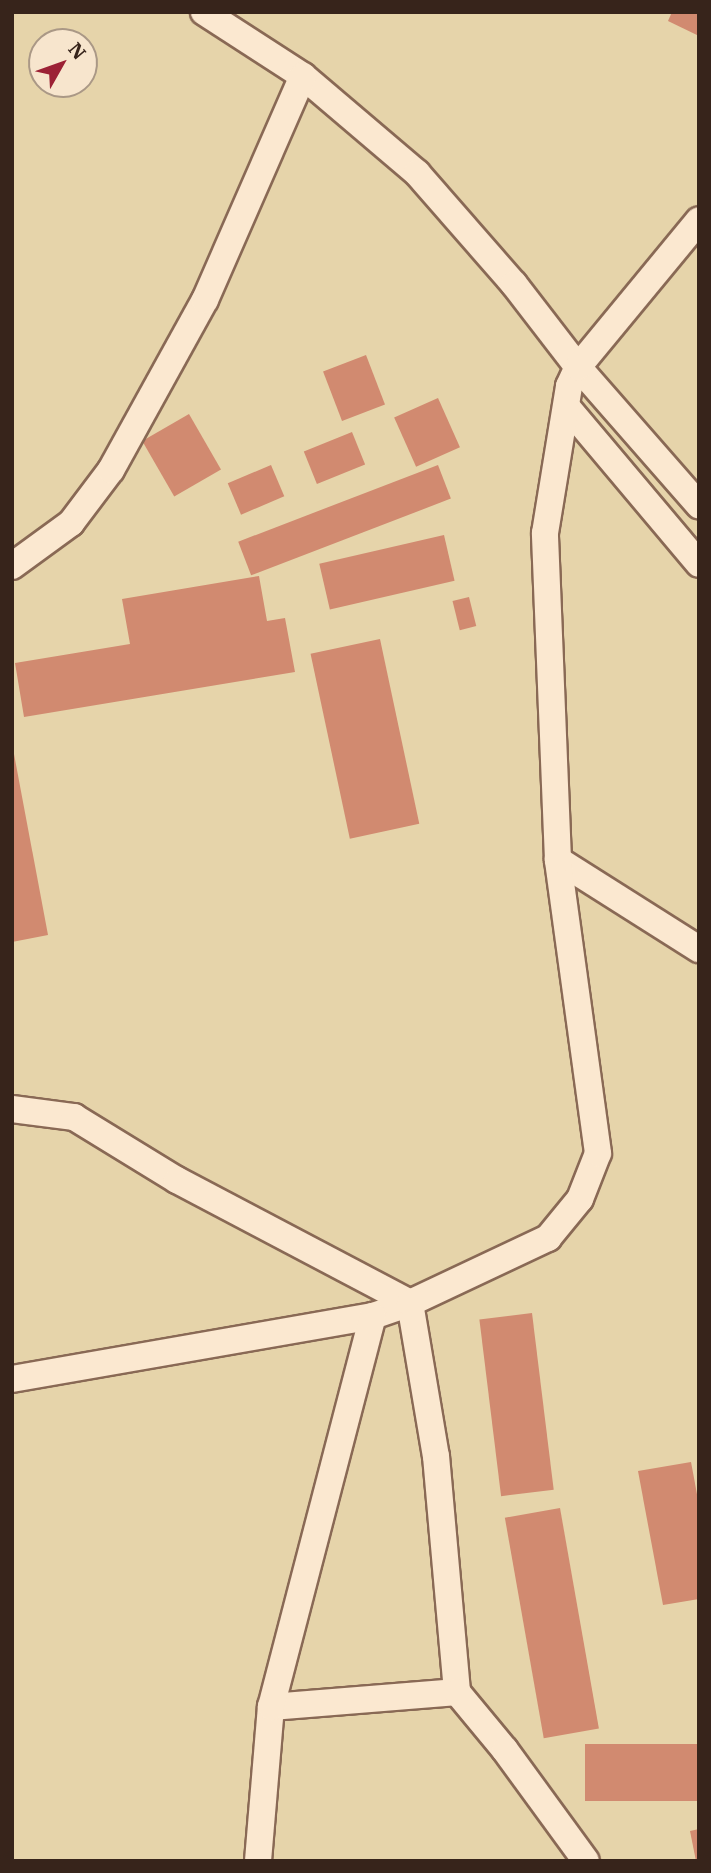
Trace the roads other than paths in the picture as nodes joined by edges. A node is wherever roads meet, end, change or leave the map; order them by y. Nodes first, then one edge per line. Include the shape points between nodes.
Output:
1 (204, 12) edge
2 (303, 76) junction
3 (699, 220) edge
4 (578, 367) junction
5 (567, 407) junction
6 (699, 505) edge
7 (699, 564) edge
8 (12, 566) edge
9 (558, 860) junction
10 (699, 949) edge
11 (12, 1109) edge
12 (410, 1303) junction
13 (373, 1316) junction
14 (12, 1379) edge
15 (457, 1692) junction
16 (271, 1707) junction
17 (258, 1861) edge
18 (586, 1861) edge

1 - 2 street
2 - 4 street via 417,173 514,284
2 - 8 street via 205,300 111,470 71,523
3 - 4 street
4 - 5 street via 569,386
4 - 6 street
5 - 7 street
5 - 9 street via 545,533
9 - 10 street
9 - 12 street via 598,1153 580,1199 548,1238
11 - 12 street via 74,1117 177,1180
12 - 13 street
12 - 15 street via 436,1456
13 - 14 street
13 - 16 street
15 - 16 street
15 - 18 street
16 - 17 street

